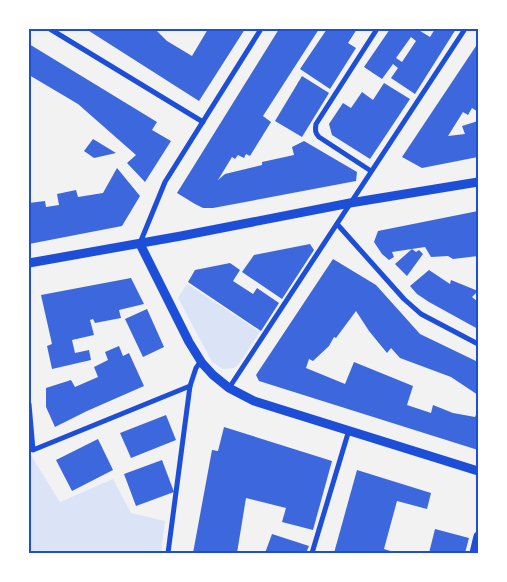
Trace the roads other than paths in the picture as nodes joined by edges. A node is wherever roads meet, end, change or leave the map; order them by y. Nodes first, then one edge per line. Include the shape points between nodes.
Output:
1 (50, 29) edge
2 (261, 29) edge
3 (377, 29) edge
4 (465, 29) edge
5 (203, 122) junction
6 (372, 171) junction
7 (478, 182) edge
8 (350, 203) junction
9 (337, 224) junction
10 (140, 244) junction
11 (29, 263) edge
12 (478, 344) edge
13 (201, 361) junction
14 (190, 386) junction
15 (229, 388) junction
16 (29, 404) edge
17 (349, 430) junction
18 (478, 470) edge
19 (478, 536) edge
20 (168, 553) edge
21 (312, 553) edge
22 (474, 553) edge

1 - 5 street
2 - 5 street
3 - 6 street via 315,128 319,137
4 - 6 street
5 - 10 street via 164,184
6 - 8 street
7 - 8 street
8 - 9 street
8 - 10 street
9 - 12 street via 414,309
9 - 15 street
10 - 11 street
10 - 13 street
13 - 14 street
13 - 15 street
14 - 16 street via 33,450
14 - 20 street
15 - 17 street via 254,401
17 - 18 street
17 - 21 street
19 - 22 street

